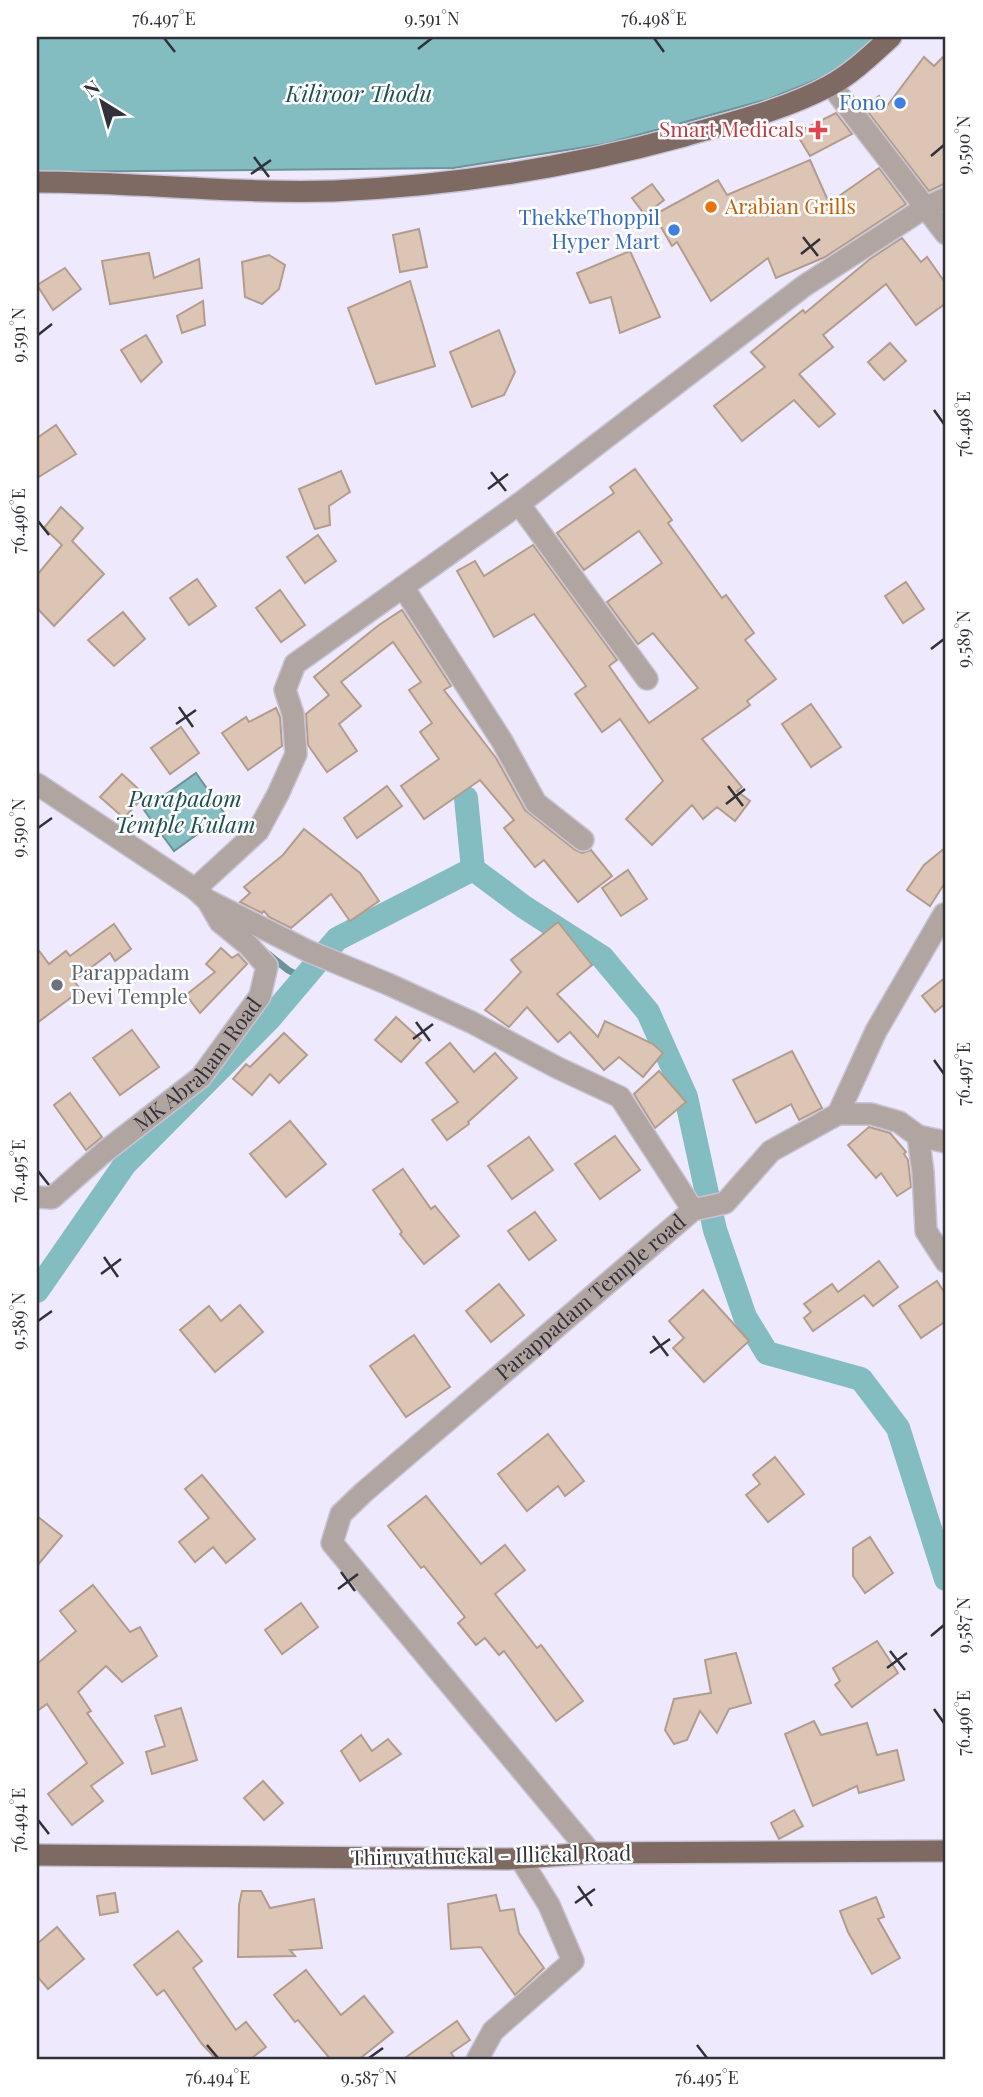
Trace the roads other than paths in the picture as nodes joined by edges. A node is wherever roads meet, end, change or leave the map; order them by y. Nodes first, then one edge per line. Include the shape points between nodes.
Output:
1 (891, 37) edge
2 (831, 85) junction
3 (37, 182) edge
4 (946, 198) edge
5 (926, 207) junction
6 (946, 234) edge
7 (519, 504) junction
8 (403, 587) junction
9 (647, 678) dead end
10 (37, 784) edge
11 (583, 840) dead end
12 (201, 895) junction
13 (944, 914) dead end
14 (838, 1114) junction
15 (918, 1136) junction
16 (946, 1142) edge
17 (37, 1197) edge
18 (696, 1210) junction
19 (946, 1262) edge
20 (946, 1851) edge
21 (591, 1853) junction
22 (37, 1855) edge
23 (520, 1858) junction
24 (477, 2060) edge

1 - 2 main road
2 - 3 main road via 762,113 638,148 538,169 434,183 309,191
2 - 5 street
4 - 5 street
5 - 6 street
5 - 7 street via 804,286
7 - 8 street
7 - 9 street
8 - 11 street via 502,741 536,803
8 - 12 street via 295,664 285,690 293,714 296,754 258,831
10 - 12 street, Parappadam Temple road
12 - 17 street, MK Abraham Road via 220,922 267,966 260,996 201,1077 52,1198
12 - 18 street, Parappadam Temple road via 308,951 471,1022 620,1097
13 - 14 street via 876,1031
14 - 15 street via 871,1114 899,1122
14 - 18 street via 771,1151 724,1203
15 - 16 street
15 - 19 street via 926,1231
18 - 21 street, Parappadam Temple road via 364,1492 341,1514 332,1543
20 - 21 main road, Thiruvathuckal - Illickal Road
21 - 23 main road, Thiruvathuckal - Illickal Road
22 - 23 main road, Thiruvathuckal - Illickal Road
23 - 24 street via 549,1905 573,1962 493,2031

